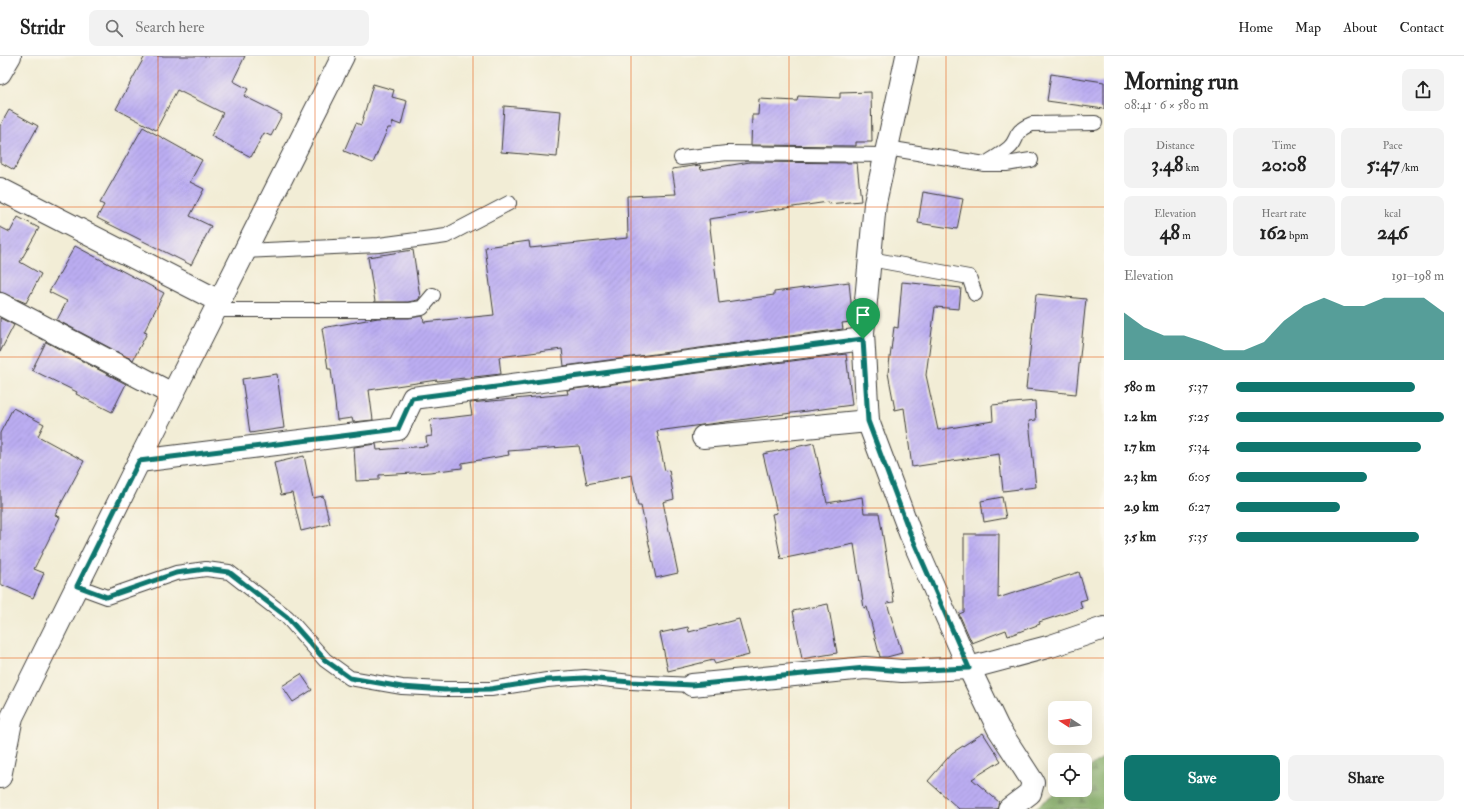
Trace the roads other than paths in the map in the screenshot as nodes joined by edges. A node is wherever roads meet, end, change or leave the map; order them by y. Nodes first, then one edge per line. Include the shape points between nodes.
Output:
1 (10, 56) edge
2 (343, 56) edge
3 (907, 56) edge
4 (0, 73) edge
5 (1095, 123) dead end
6 (886, 151) junction
7 (681, 158) dead end
8 (1030, 160) dead end
9 (985, 164) junction
10 (0, 189) edge
11 (509, 203) dead end
12 (244, 251) junction
13 (870, 259) junction
14 (975, 294) dead end
15 (433, 295) dead end
16 (0, 304) edge
17 (217, 305) junction
18 (863, 339) junction
19 (172, 394) junction
20 (868, 421) junction
21 (704, 437) dead end
22 (139, 461) junction
23 (77, 586) junction
24 (1104, 628) edge
25 (969, 668) junction
26 (692, 685) joint
27 (0, 777) edge
28 (1009, 809) edge

1 - 4 street
2 - 12 street
3 - 6 street
5 - 9 lane via 1032,124 1019,132 1011,147
6 - 7 lane via 727,153
6 - 9 lane
6 - 13 street via 875,203
8 - 9 lane
10 - 17 street
11 - 12 lane via 446,236 379,245
12 - 17 street
13 - 14 lane via 969,277
13 - 18 street
15 - 17 lane via 422,308 409,310
16 - 19 street
17 - 19 street
18 - 20 street
18 - 22 street via 412,398 398,429
19 - 22 street
20 - 21 street
20 - 25 street via 910,533
22 - 23 street
23 - 26 lane via 107,597 176,573 206,569 229,572 287,617 325,660 350,678 402,687 444,690 490,689 547,680 585,678
23 - 27 street via 12,717
24 - 25 street via 1051,646
25 - 26 street via 902,671 865,668
25 - 28 street via 998,728 1033,782 1030,793

